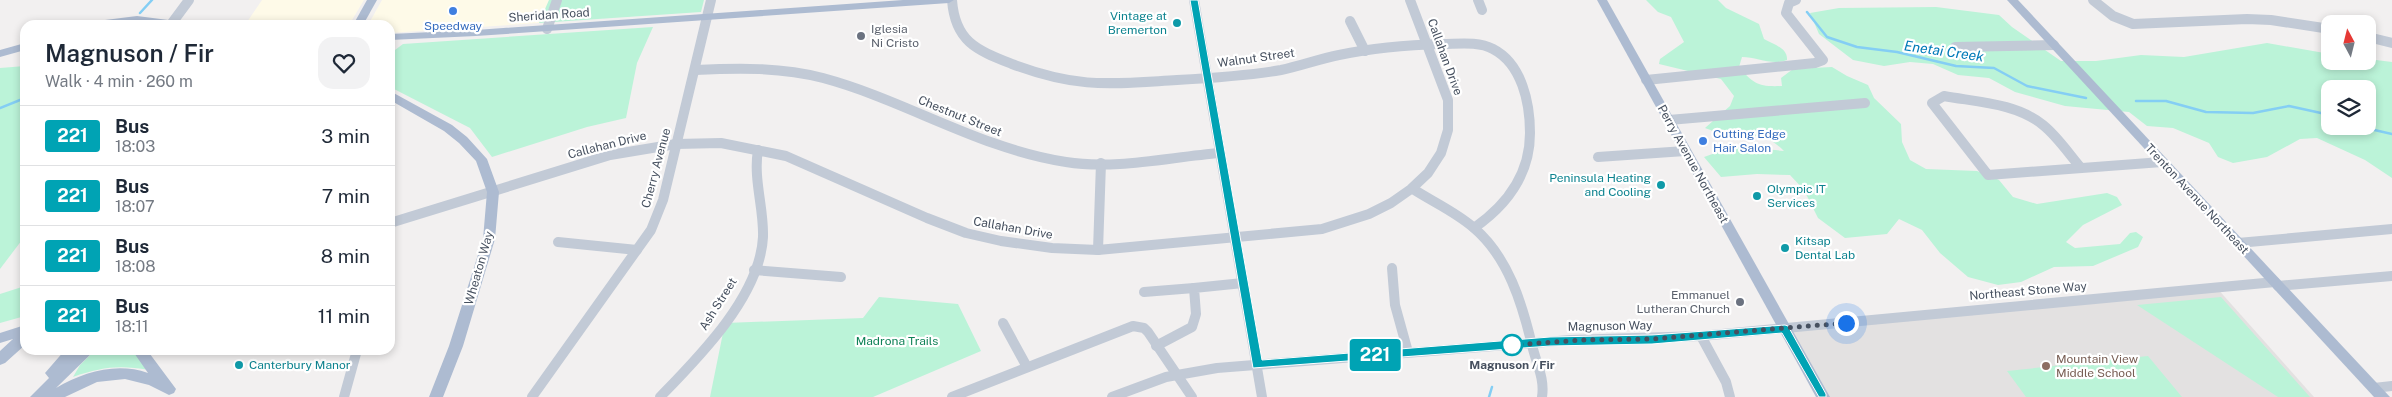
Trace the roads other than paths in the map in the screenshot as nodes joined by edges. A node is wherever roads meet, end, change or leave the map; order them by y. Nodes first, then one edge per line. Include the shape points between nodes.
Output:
1 (190, 0) edge
2 (372, 0) edge
3 (557, 0) edge
4 (711, 0) edge
5 (951, 0) edge
6 (1194, 0) edge
7 (1410, 0) edge
8 (1478, 0) edge
9 (1602, 0) edge
10 (1796, 0) edge
11 (2012, 0) edge
12 (2093, 0) edge
13 (875, 3) edge
14 (1482, 10) dead end
15 (706, 17) junction
16 (129, 20) edge
17 (146, 20) edge
18 (174, 20) edge
19 (361, 20) edge
20 (1350, 21) dead end
21 (547, 28) junction
22 (2321, 28) edge
23 (450, 35) junction
24 (395, 37) edge
25 (2376, 39) edge
26 (395, 42) edge
27 (2392, 43) edge
28 (1428, 44) junction
29 (2054, 45) junction
30 (1955, 47) dead end
31 (20, 48) edge
32 (1365, 51) junction
33 (0, 54) edge
34 (695, 70) junction
35 (1207, 78) junction
36 (1646, 80) junction
37 (395, 98) edge
38 (1865, 103) dead end
39 (1669, 120) junction
40 (676, 144) junction
41 (758, 150) junction
42 (1685, 150) junction
43 (1220, 153) junction
44 (1598, 157) dead end
45 (2162, 162) junction
46 (1101, 163) junction
47 (2081, 168) junction
48 (1413, 189) junction
49 (493, 192) junction
50 (395, 221) edge
51 (1474, 228) junction
52 (2392, 229) edge
53 (1234, 238) junction
54 (558, 242) dead end
55 (2238, 243) junction
56 (637, 250) junction
57 (1098, 250) junction
58 (1392, 268) dead end
59 (754, 270) junction
60 (2392, 276) edge
61 (841, 277) dead end
62 (1243, 283) junction
63 (2276, 284) junction
64 (1194, 288) junction
65 (1144, 292) dead end
66 (1003, 323) dead end
67 (1785, 329) junction
68 (20, 332) edge
69 (1701, 336) junction
70 (0, 338) edge
71 (20, 341) edge
72 (1531, 343) junction
73 (1156, 346) junction
74 (1408, 352) junction
75 (68, 355) edge
76 (83, 355) edge
77 (143, 355) edge
78 (356, 355) edge
79 (0, 359) edge
80 (1257, 365) junction
81 (1027, 367) junction
82 (1176, 375) junction
83 (2392, 386) edge
84 (2379, 392) edge
85 (172, 393) edge
86 (30, 397) edge
87 (37, 397) edge
88 (54, 397) edge
89 (344, 397) edge
90 (436, 397) edge
91 (532, 397) edge
92 (660, 397) edge
93 (952, 397) edge
94 (1112, 397) edge
95 (1192, 397) edge
96 (1262, 397) edge
97 (1542, 397) edge
98 (1730, 397) edge
99 (1822, 397) edge

1 - 18 street
2 - 19 main road
3 - 21 street
4 - 15 street, Cherry Avenue
5 - 13 main road, Sheridan Road
5 - 35 street, Walnut Street via 957,30 969,43 994,57 1049,77 1116,85
6 - 35 street
7 - 28 street, Callahan Drive
8 - 14 street
9 - 36 main road, Perry Avenue Northeast
10 - 36 street via 1789,3 1786,13 1823,60
11 - 29 main road, Trenton Avenue Northeast
12 - 22 street via 2113,16 2133,24 2247,18
13 - 15 main road, Sheridan Road
15 - 21 main road, Sheridan Road
15 - 34 street, Cherry Avenue
16 - 17 main road
20 - 32 street
21 - 23 main road, Sheridan Road
23 - 24 main road, Sheridan Road
23 - 26 main road, Sheridan Road
25 - 27 street
28 - 32 street, Walnut Street
28 - 48 street, Callahan Drive via 1449,101 1447,137 1435,164
28 - 51 street, Walnut Street via 1477,44 1495,50 1508,60 1525,96 1530,145 1522,176 1505,204
29 - 30 street
29 - 45 main road, Trenton Avenue Northeast
31 - 33 main road
32 - 35 street, Walnut Street via 1282,69
34 - 40 street, Cherry Avenue
34 - 46 street, Chestnut Street via 728,68 822,78 870,93 1012,150 1067,162
35 - 43 street
36 - 39 main road, Perry Avenue Northeast
37 - 49 main road, Wheaton Way via 463,140 481,159
38 - 39 street
39 - 42 main road, Perry Avenue Northeast
40 - 41 street, Callahan Drive via 721,143
40 - 49 street, Callahan Drive via 607,156
40 - 56 street, Cherry Avenue via 663,200 651,230
41 - 57 street, Callahan Drive via 786,156 966,233 1052,248
41 - 59 street, Ash Street via 754,162 763,208 763,241
42 - 44 street
42 - 67 main road, Perry Avenue Northeast
43 - 46 street, Chestnut Street
43 - 53 street
45 - 47 street
45 - 55 main road, Trenton Avenue Northeast
46 - 57 street
47 - 47 street via 2045,126 2034,118 2006,107 1944,96 1932,104 1988,175
48 - 51 street
48 - 53 street, Callahan Drive via 1353,222 1322,229
49 - 50 street, Callahan Drive
49 - 90 main road, Wheaton Way via 489,239 456,346
51 - 72 street via 1493,248 1509,274
52 - 55 street
53 - 57 street, Callahan Drive
53 - 62 street
54 - 56 street
55 - 63 main road, Trenton Avenue Northeast
56 - 91 street, Cherry Avenue
58 - 74 street via 1395,305
59 - 61 street
59 - 92 street, Ash Street via 742,298 715,337
60 - 63 street, Northeast Stone Way
62 - 64 street
62 - 80 street
63 - 67 street, Northeast Stone Way
63 - 84 main road, Trenton Avenue Northeast
64 - 65 street
64 - 73 street via 1198,318 1194,326
66 - 81 street
67 - 69 street, Magnuson Way
67 - 99 main road, Perry Avenue Northeast
68 - 70 main road
69 - 72 street, Magnuson Way
69 - 98 street via 1726,382
71 - 79 main road
72 - 74 street, Magnuson Way
72 - 97 street via 1540,367
73 - 81 street via 1148,332 1139,326 1123,328
73 - 82 street
74 - 80 street, Magnuson Way
75 - 86 main road
76 - 87 main road
77 - 85 main road
78 - 89 street
80 - 82 street, Magnuson Way
80 - 96 street
81 - 93 street
82 - 94 street, Magnuson Way
82 - 95 street
83 - 84 street
85 - 88 main road via 154,378 115,373 90,379

